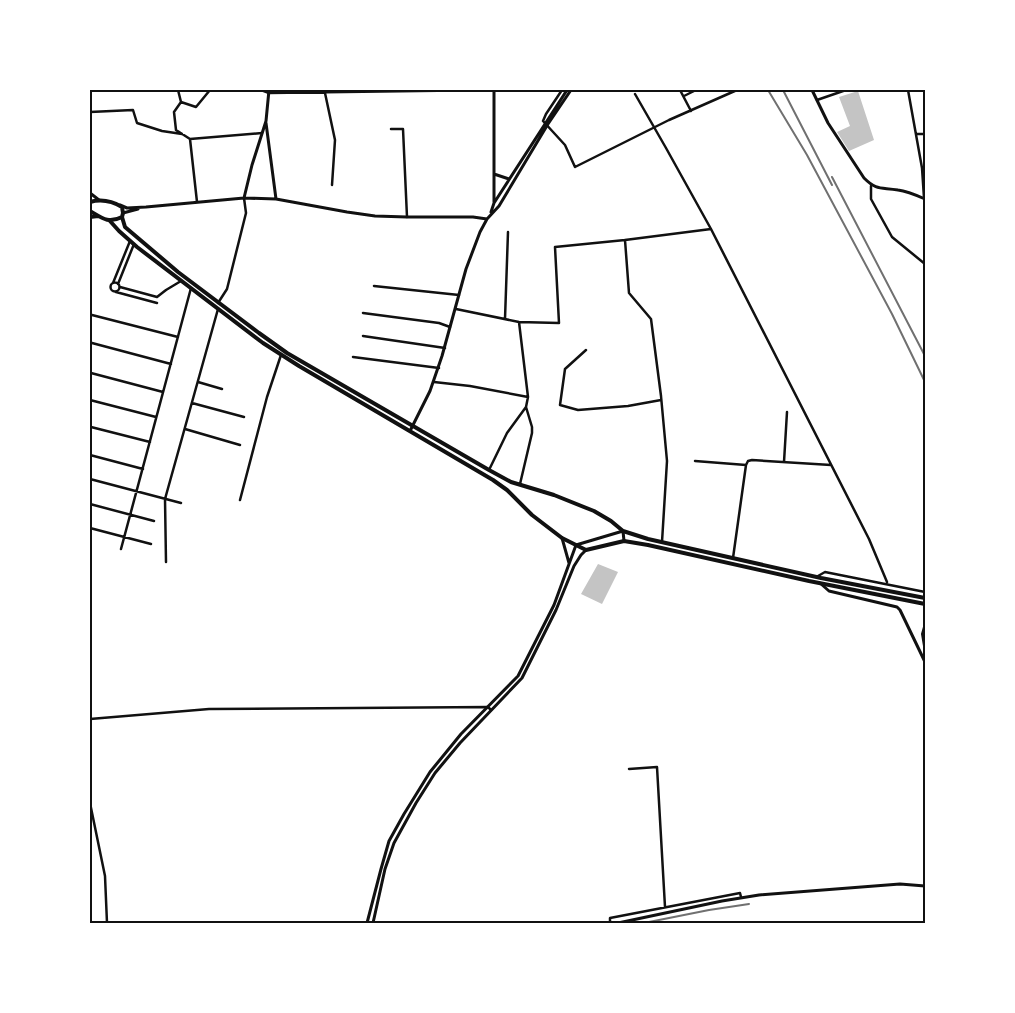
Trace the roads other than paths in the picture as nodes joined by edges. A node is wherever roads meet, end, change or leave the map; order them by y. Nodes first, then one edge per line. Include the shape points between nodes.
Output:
1 (178, 90) edge
2 (210, 90) edge
3 (261, 90) edge
4 (473, 90) edge
5 (494, 90) edge
6 (562, 90) edge
7 (567, 90) edge
8 (571, 90) edge
9 (680, 90) edge
10 (696, 90) edge
11 (737, 90) edge
12 (812, 90) edge
13 (846, 90) edge
14 (908, 90) edge
15 (341, 91) edge
16 (269, 92) edge
17 (325, 92) junction
18 (635, 94) dead end
19 (683, 96) junction
20 (817, 100) junction
21 (181, 102) junction
22 (691, 111) junction
23 (90, 112) edge
24 (266, 121) junction
25 (546, 124) junction
26 (654, 128) junction
27 (391, 129) dead end
28 (262, 133) junction
29 (183, 134) junction
30 (916, 134) junction
31 (925, 134) edge
32 (190, 139) junction
33 (494, 174) junction
34 (510, 179) junction
35 (332, 185) dead end
36 (872, 186) junction
37 (924, 189) edge
38 (90, 193) edge
39 (244, 198) junction
40 (925, 198) edge
41 (276, 199) junction
42 (99, 200) junction
43 (90, 202) edge
44 (197, 202) junction
45 (494, 203) junction
46 (116, 204) junction
47 (146, 207) junction
48 (90, 211) edge
49 (491, 213) junction
50 (122, 215) junction
51 (98, 216) junction
52 (90, 217) edge
53 (407, 217) junction
54 (487, 219) junction
55 (110, 221) junction
56 (711, 229) junction
57 (508, 232) dead end
58 (625, 240) junction
59 (130, 241) junction
60 (134, 244) junction
61 (925, 264) edge
62 (181, 281) junction
63 (113, 283) junction
64 (119, 285) junction
65 (374, 286) dead end
66 (191, 288) junction
67 (116, 292) junction
68 (460, 295) junction
69 (157, 303) dead end
70 (218, 303) junction
71 (218, 309) junction
72 (456, 309) junction
73 (363, 313) dead end
74 (92, 315) dead end
75 (505, 319) junction
76 (519, 322) junction
77 (450, 327) junction
78 (363, 336) dead end
79 (178, 337) junction
80 (92, 343) dead end
81 (445, 348) junction
82 (586, 350) dead end
83 (281, 355) junction
84 (353, 357) dead end
85 (170, 364) junction
86 (438, 368) junction
87 (91, 373) edge
88 (198, 382) junction
89 (434, 382) junction
90 (222, 389) dead end
91 (163, 392) junction
92 (528, 397) junction
93 (90, 400) edge
94 (661, 400) junction
95 (192, 403) junction
96 (526, 407) junction
97 (786, 412) dead end
98 (156, 417) junction
99 (244, 417) dead end
100 (413, 426) junction
101 (91, 427) edge
102 (185, 429) junction
103 (410, 431) junction
104 (150, 442) junction
105 (240, 444) dead end
106 (90, 455) edge
107 (695, 461) dead end
108 (784, 462) junction
109 (746, 465) junction
110 (831, 465) junction
111 (143, 468) junction
112 (489, 470) junction
113 (90, 479) edge
114 (511, 482) junction
115 (520, 484) junction
116 (507, 490) junction
117 (137, 491) junction
118 (165, 499) junction
119 (240, 500) dead end
120 (181, 503) dead end
121 (90, 504) edge
122 (130, 515) junction
123 (154, 521) dead end
124 (90, 528) edge
125 (623, 531) junction
126 (125, 537) junction
127 (562, 538) junction
128 (624, 541) junction
129 (662, 542) junction
130 (151, 544) dead end
131 (576, 545) junction
132 (122, 549) dead end
133 (586, 550) junction
134 (733, 558) junction
135 (166, 562) dead end
136 (569, 564) junction
137 (818, 579) junction
138 (812, 582) junction
139 (831, 582) junction
140 (888, 582) dead end
141 (925, 592) edge
142 (925, 598) edge
143 (925, 604) edge
144 (925, 627) edge
145 (925, 646) edge
146 (925, 662) edge
147 (490, 708) junction
148 (90, 719) edge
149 (629, 769) dead end
150 (90, 803) edge
151 (925, 886) edge
152 (741, 898) junction
153 (665, 908) junction
154 (106, 923) edge
155 (367, 923) edge
156 (373, 923) edge
157 (610, 923) edge
158 (618, 923) edge

1 - 21 street
2 - 21 street via 196,107
3 - 16 street
4 - 5 street
4 - 15 street
5 - 33 street
6 - 25 street via 546,114 543,121
7 - 25 street
8 - 25 street
9 - 19 street
10 - 19 street
11 - 22 street
12 - 20 street
13 - 20 street
14 - 30 street
15 - 17 street
16 - 17 street
16 - 24 street
17 - 35 street via 335,140
18 - 26 street
19 - 22 street
20 - 36 street via 828,123
21 - 29 street via 174,112 176,130
22 - 26 street
23 - 29 street via 134,110 137,123
24 - 28 street
24 - 41 street
25 - 26 street via 565,145 575,167
25 - 34 street
25 - 49 street via 499,206
26 - 56 street
27 - 53 street via 403,129
28 - 32 street
28 - 39 street
29 - 32 street
30 - 31 street
30 - 37 street
32 - 44 street
33 - 34 street
33 - 45 street
34 - 45 street
36 - 40 street
36 - 61 street via 871,199 892,237
37 - 40 street
38 - 42 street
39 - 41 street
39 - 44 street
39 - 70 street via 246,213 227,289
41 - 53 street via 364,214
42 - 43 main road
42 - 46 main road
44 - 47 street
45 - 49 street
46 - 47 street via 127,208
46 - 50 main road via 122,208
47 - 50 street
48 - 51 main road
49 - 54 street
50 - 55 main road
50 - 70 main road via 125,227
51 - 52 main road
51 - 55 main road
53 - 54 street
54 - 68 street via 466,270
55 - 59 main road
56 - 58 street
56 - 110 street
57 - 75 street
58 - 76 street via 555,247 559,323
58 - 94 street via 630,292 651,319
59 - 60 main road
59 - 63 street
60 - 62 main road
60 - 64 street
62 - 64 street via 157,297
62 - 66 main road
63 - 64 street
63 - 67 street via 111,288
64 - 67 street
65 - 68 street
66 - 71 main road
66 - 79 street
67 - 69 street
68 - 72 street
70 - 100 main road via 287,353
71 - 83 main road
71 - 88 street
72 - 75 street
72 - 77 street
73 - 77 street
74 - 79 street
75 - 76 street
76 - 92 street
77 - 81 street
78 - 81 street
79 - 85 street
80 - 85 street
81 - 86 street
82 - 94 street via 565,369 560,406 578,410
83 - 103 main road
83 - 119 street
84 - 86 street
85 - 91 street
86 - 89 street
87 - 91 street
88 - 90 street
88 - 95 street
89 - 92 street
89 - 100 street
91 - 98 street
92 - 96 street
93 - 98 street
94 - 129 street via 667,460
95 - 99 street
95 - 102 street
96 - 112 street via 507,434
96 - 115 street via 532,433
97 - 108 street
98 - 104 street
100 - 103 street
100 - 112 main road
101 - 104 street
102 - 105 street
102 - 118 street
103 - 116 main road
104 - 111 street
106 - 111 street
107 - 109 street
108 - 109 street via 752,460
108 - 110 street
109 - 134 street
110 - 140 street
111 - 117 street
112 - 114 main road
113 - 117 street
114 - 115 main road
114 - 116 main road
115 - 125 main road via 594,511
116 - 127 main road
117 - 118 street
117 - 122 street
118 - 120 street
118 - 135 street
121 - 122 street
122 - 123 street
122 - 126 street
124 - 126 street
125 - 128 street
125 - 129 main road
125 - 131 street
126 - 130 street
126 - 132 street
127 - 131 main road
127 - 136 street
128 - 133 main road
128 - 138 main road
129 - 134 main road
131 - 133 main road
131 - 136 street
133 - 147 street via 574,566 522,678
134 - 137 main road
136 - 147 street via 554,605 518,676
137 - 138 main road
137 - 138 main road
137 - 139 main road
137 - 141 street via 825,572
137 - 146 street via 829,591 896,606
139 - 142 main road
139 - 143 main road
144 - 145 main road
147 - 148 street via 210,709
147 - 155 street via 461,734 430,772 404,814 389,841
147 - 156 street via 435,773 398,835
149 - 153 street via 657,767
150 - 154 street via 104,876
151 - 152 street via 900,884
152 - 153 street via 740,893
152 - 158 street
153 - 157 street via 610,918

